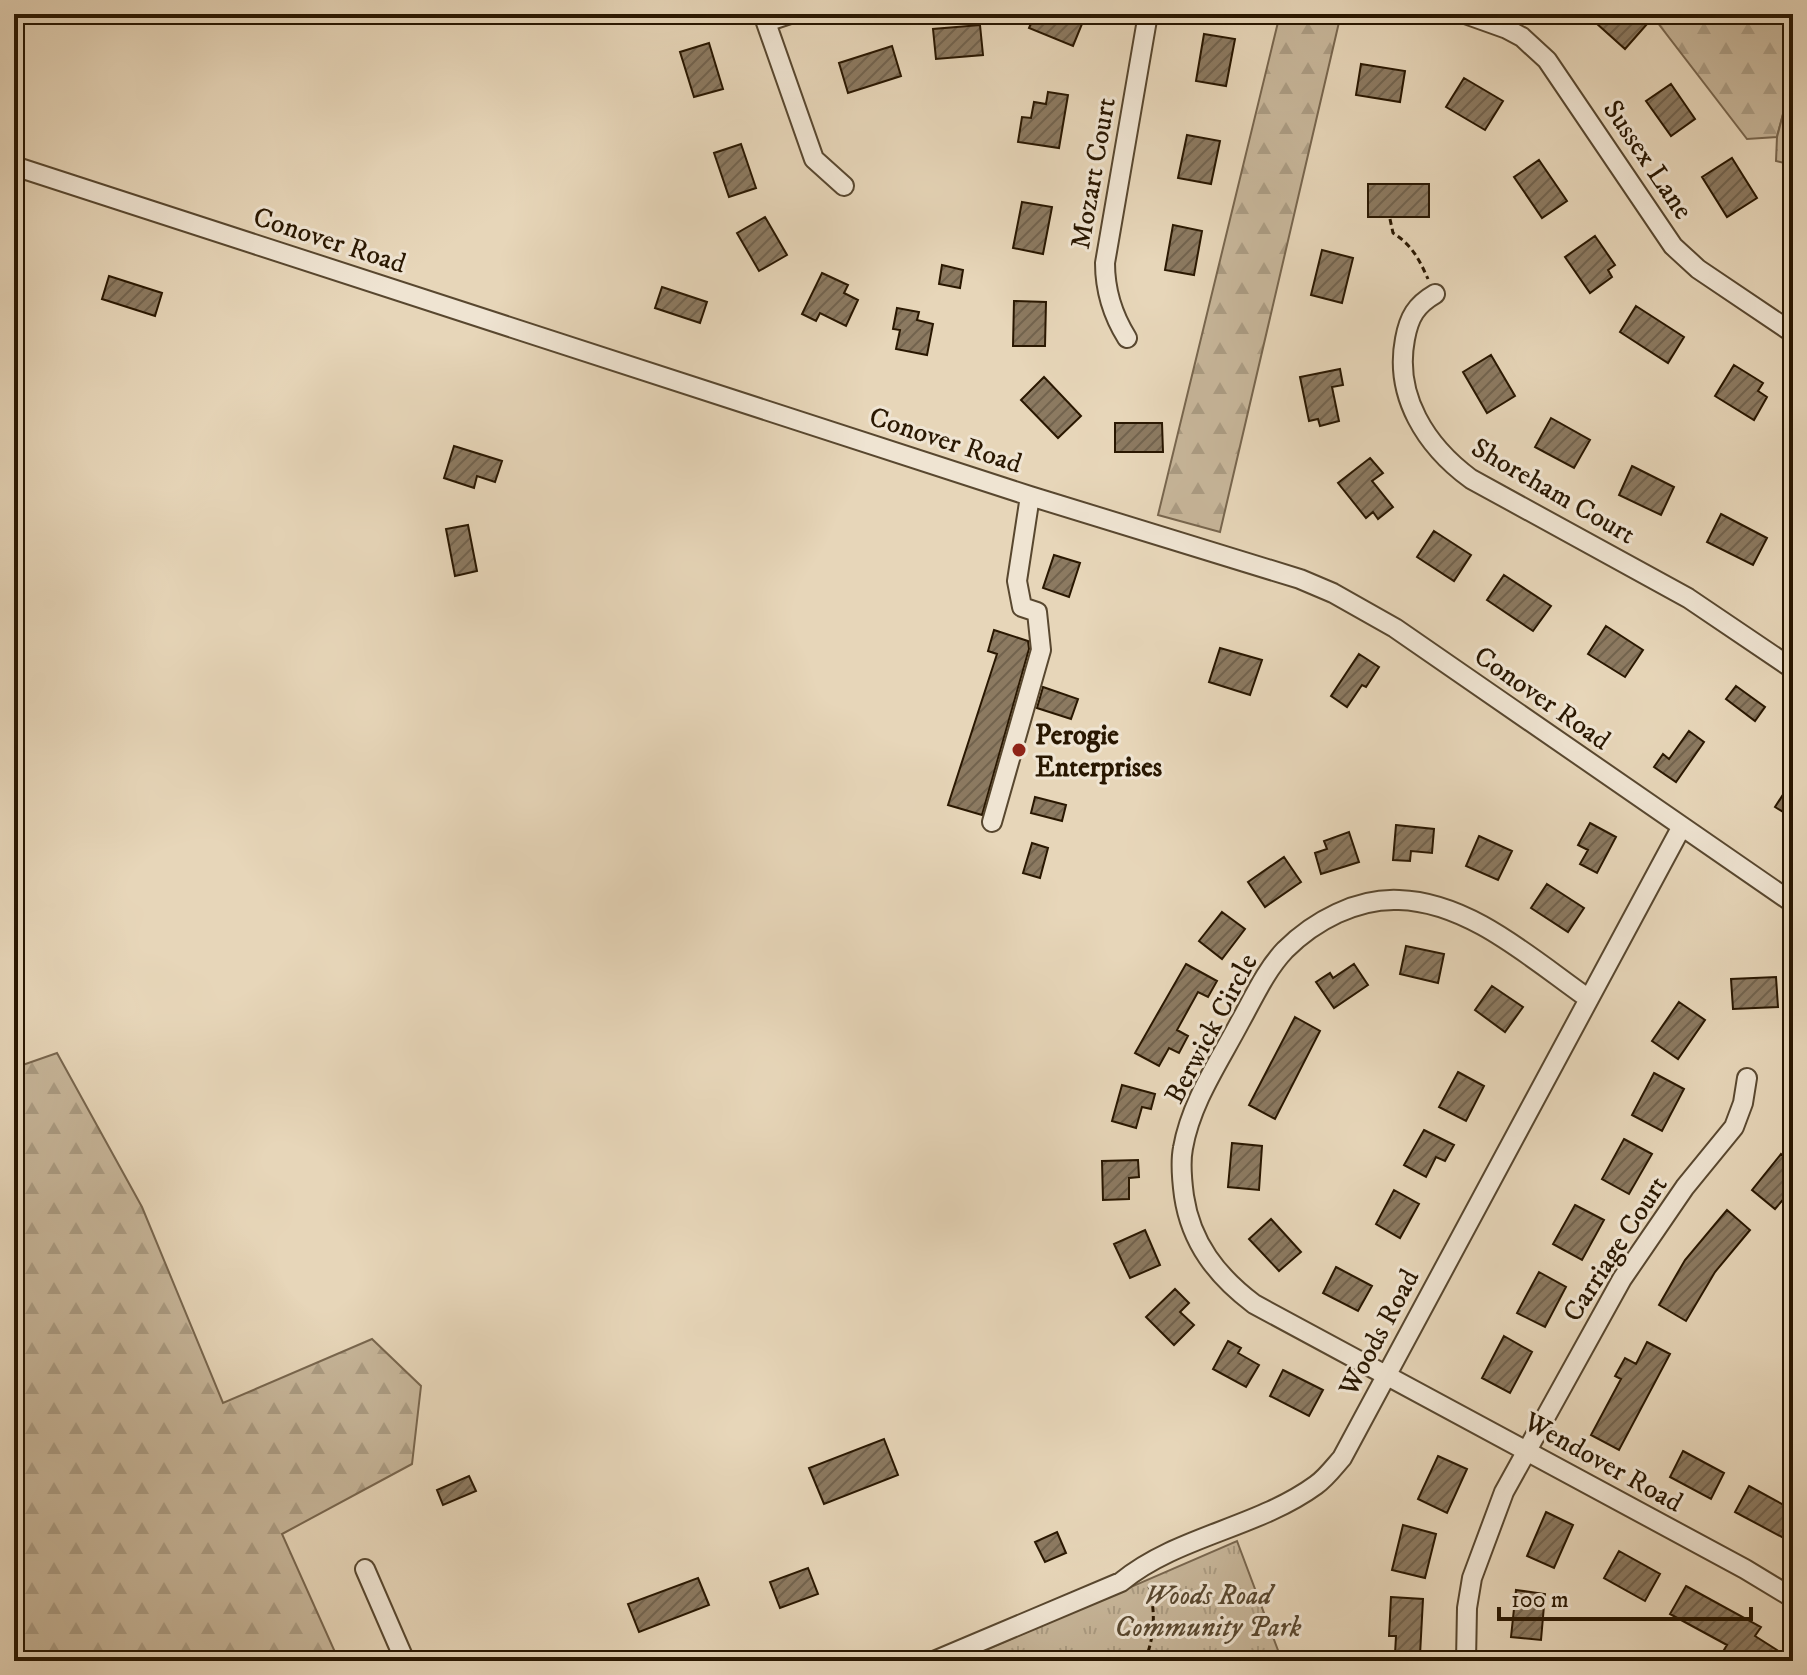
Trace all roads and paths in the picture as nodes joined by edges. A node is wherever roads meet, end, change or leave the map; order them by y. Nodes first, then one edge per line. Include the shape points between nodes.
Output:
1 (790, 14) edge
2 (1148, 14) edge
3 (1465, 14) edge
4 (764, 18) edge
5 (14, 166) edge
6 (844, 186) dead end
7 (1390, 219) dead end
8 (1435, 294) joint
9 (1793, 333) edge
10 (1127, 338) dead end
11 (1030, 496) junction
12 (1793, 669) edge
13 (992, 822) dead end
14 (1681, 828) junction
15 (1793, 903) edge
16 (1589, 999) junction
17 (1747, 1078) dead end
18 (1386, 1375) junction
19 (1526, 1451) junction
20 (1141, 1565) junction
21 (365, 1569) dead end
22 (1793, 1598) edge
23 (405, 1661) edge
24 (934, 1661) edge
25 (1145, 1661) edge
26 (1466, 1661) edge

1 - 4 street
2 - 10 street, Mozart Court via 1105,263 1112,308
3 - 9 street, Sussex Lane via 1507,29 1535,47 1559,74 1673,246
4 - 6 street via 814,159
5 - 11 street, Conover Road
7 - 8 path via 1393,233 1418,256
8 - 12 street, Shoreham Court via 1410,319 1402,369 1416,416 1440,453 1471,479 1688,598
11 - 13 street via 1017,581 1022,607 1037,612 1041,650
11 - 14 street, Conover Road via 1333,593 1395,628
14 - 15 street, Conover Road
14 - 16 street, Woods Road
16 - 18 street, Woods Road
16 - 18 street, Berwick Circle via 1473,919 1419,902 1375,901 1328,918 1284,951 1208,1081 1192,1114 1182,1169 1189,1221 1213,1267 1254,1304
17 - 19 street, Carriage Court via 1734,1127 1629,1268
18 - 19 street, Wendover Road
18 - 20 street, Woods Road via 1342,1458 1319,1483 1266,1513
19 - 22 street, Wendover Road
19 - 26 street, Carriage Court via 1504,1492 1472,1578
20 - 24 street, Woods Road via 1121,1582
20 - 25 path via 1154,1616
21 - 23 street

